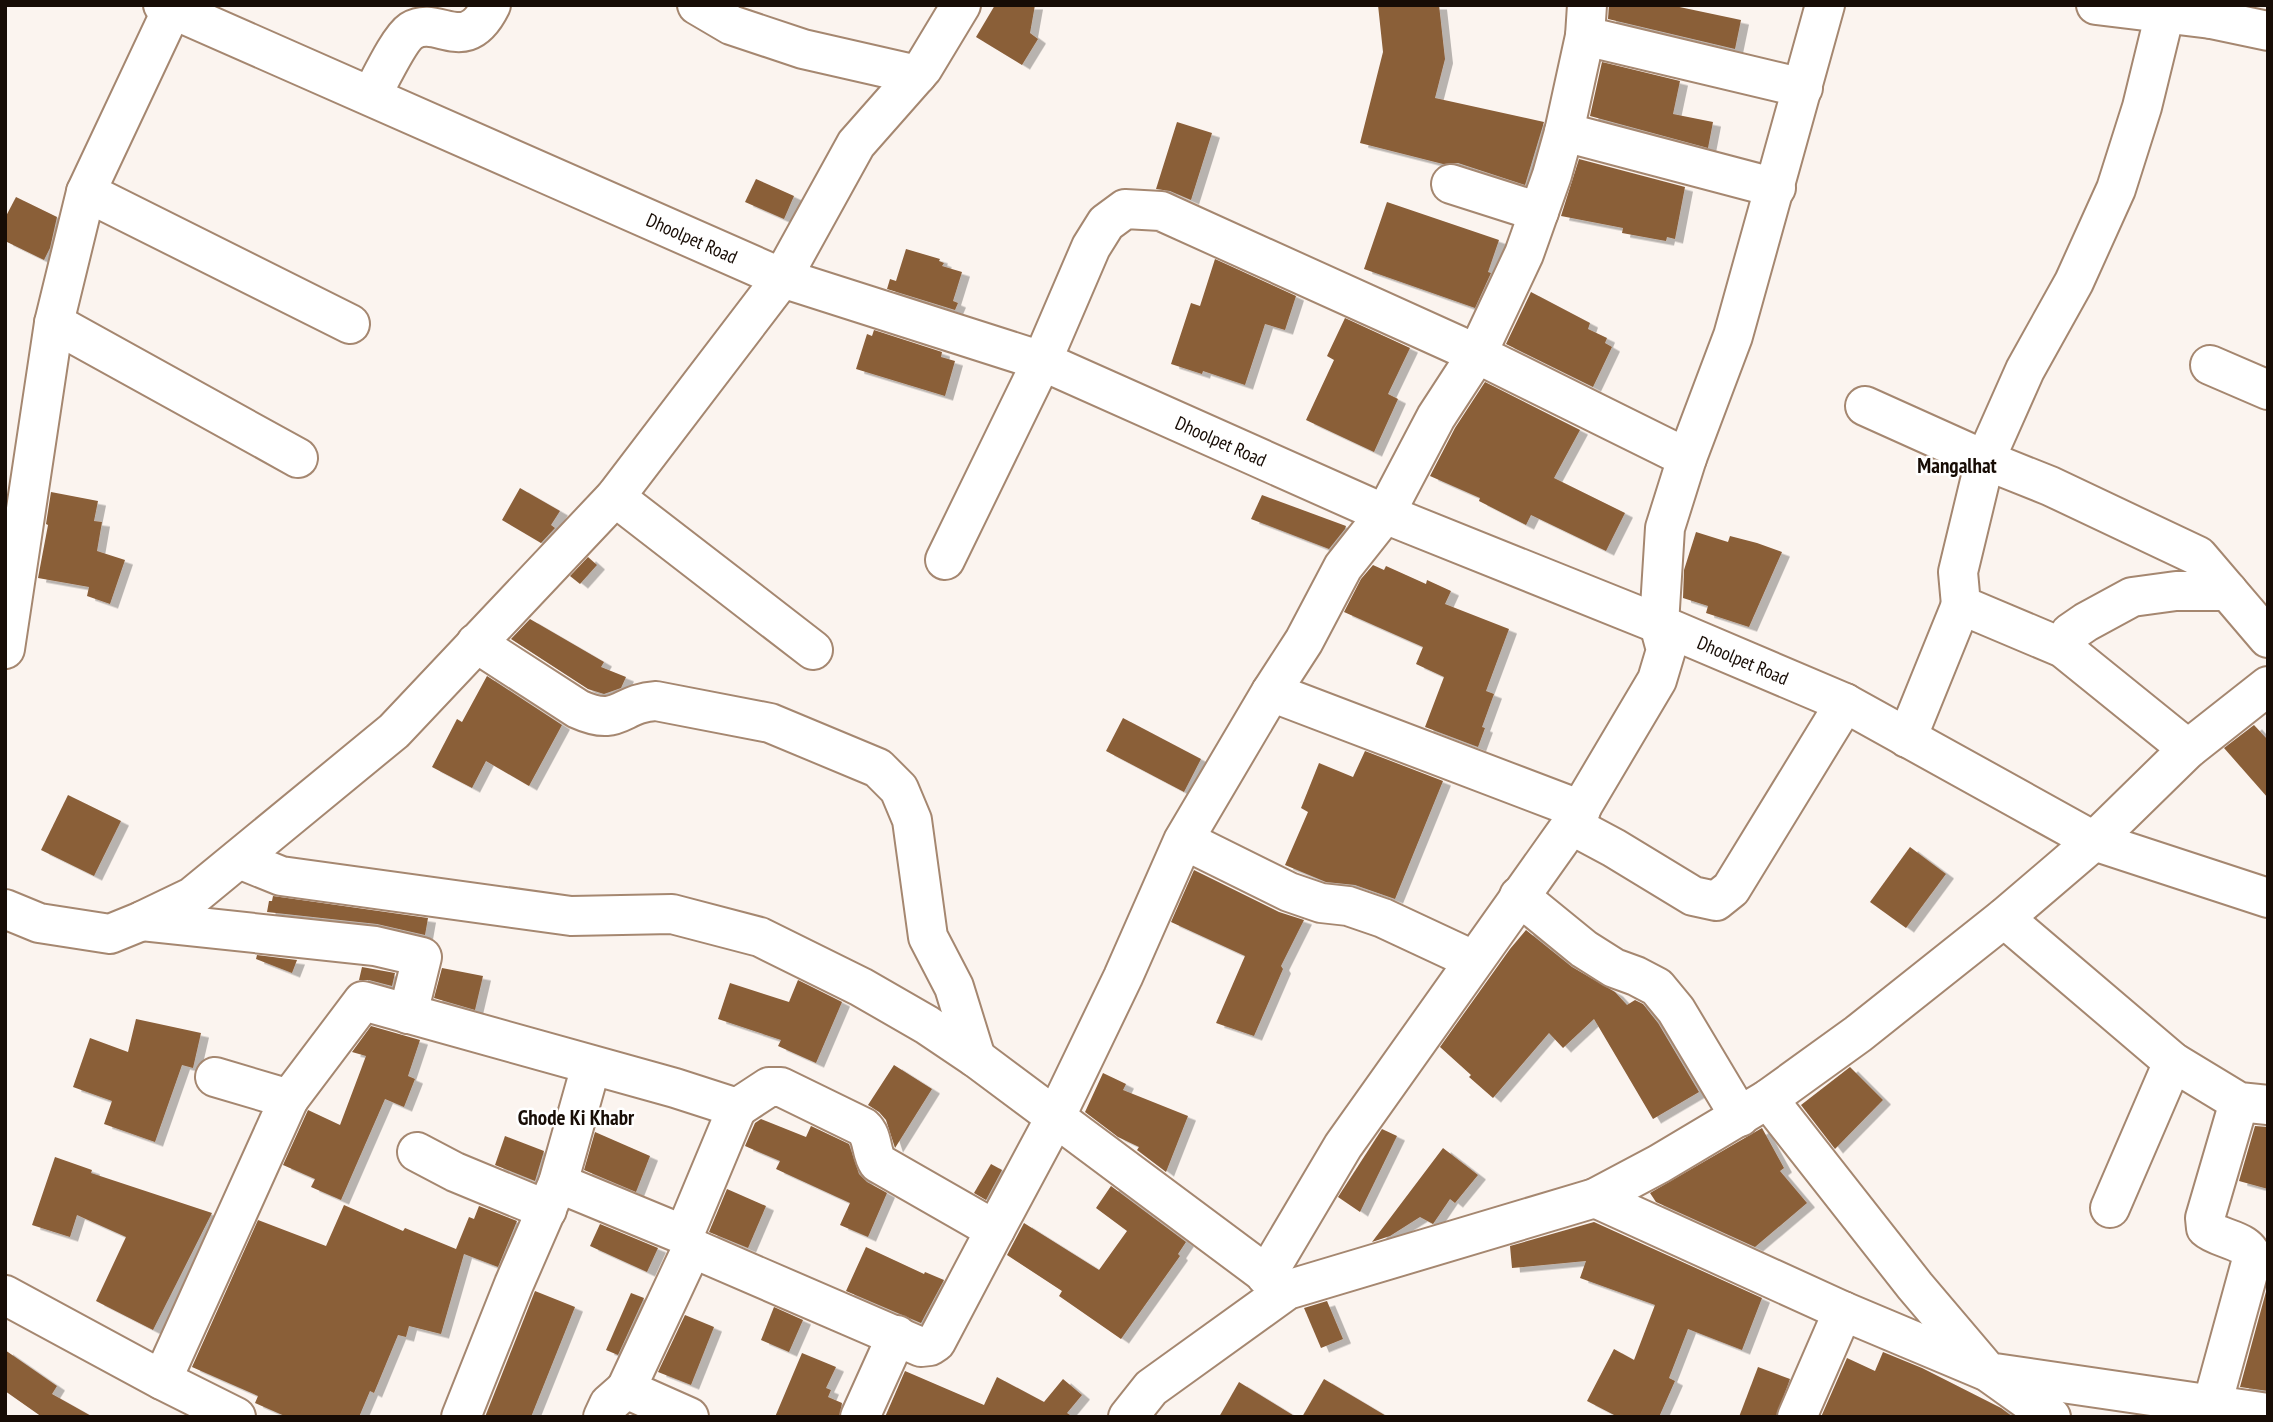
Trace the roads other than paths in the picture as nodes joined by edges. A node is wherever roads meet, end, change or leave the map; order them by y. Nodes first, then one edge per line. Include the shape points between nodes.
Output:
1 (491, 5) edge
2 (697, 5) edge
3 (961, 5) edge
4 (1825, 5) edge
5 (2096, 5) edge
6 (170, 7) edge
7 (2207, 12) edge
8 (2165, 13) junction
9 (1586, 21) edge
10 (2268, 31) edge
11 (917, 75) junction
12 (1803, 88) junction
13 (371, 96) junction
14 (1564, 132) junction
15 (1451, 184) dead end
16 (1776, 188) junction
17 (86, 192) junction
18 (1539, 212) junction
19 (782, 278) junction
20 (54, 323) junction
21 (350, 324) dead end
22 (1477, 354) junction
23 (1042, 361) junction
24 (2210, 365) dead end
25 (2268, 390) edge
26 (1865, 406) dead end
27 (298, 458) dead end
28 (1687, 458) junction
29 (1985, 460) junction
30 (615, 497) junction
31 (1385, 514) junction
32 (945, 560) dead end
33 (2228, 591) junction
34 (1961, 606) junction
35 (1659, 624) junction
36 (2268, 638) edge
37 (476, 643) junction
38 (2063, 648) junction
39 (5, 649) edge
40 (813, 650) dead end
41 (2268, 686) edge
42 (1271, 692) junction
43 (1845, 704) junction
44 (1907, 738) junction
45 (2188, 749) junction
46 (1576, 818) junction
47 (1184, 840) junction
48 (2094, 841) junction
49 (239, 859) junction
50 (1519, 896) junction
51 (2268, 898) edge
52 (5, 909) edge
53 (2004, 918) junction
54 (142, 921) junction
55 (1473, 960) junction
56 (408, 1014) junction
57 (975, 1058) junction
58 (2173, 1062) junction
59 (591, 1066) junction
60 (215, 1077) dead end
61 (289, 1099) junction
62 (2254, 1103) edge
63 (737, 1108) junction
64 (1754, 1108) junction
65 (1055, 1118) junction
66 (417, 1152) dead end
67 (552, 1196) junction
68 (1595, 1198) junction
69 (2110, 1208) dead end
70 (995, 1230) junction
71 (688, 1242) junction
72 (1277, 1283) junction
73 (5, 1295) edge
74 (1843, 1311) junction
75 (897, 1335) junction
76 (1988, 1373) junction
77 (162, 1380) junction
78 (615, 1403) edge
79 (2212, 1405) junction
80 (2268, 1413) edge
81 (236, 1417) edge
82 (461, 1417) edge
83 (689, 1417) edge
84 (860, 1417) edge
85 (1128, 1417) edge
86 (1797, 1417) edge
87 (2051, 1417) edge

1 - 13 street via 470,31 420,28 410,32
2 - 11 street via 731,25 803,49
3 - 11 street
4 - 12 street
5 - 8 street
6 - 13 street, Dhoolpet Road
6 - 17 street
7 - 8 street
7 - 10 street
8 - 29 street via 2116,189
9 - 12 street
9 - 14 street
11 - 19 street via 856,144
12 - 16 street
13 - 19 street, Dhoolpet Road
14 - 16 street
14 - 18 street
15 - 18 street
16 - 28 street via 1733,336
17 - 20 street
17 - 21 street
18 - 22 street
19 - 23 street, Dhoolpet Road
19 - 30 street
20 - 27 street
20 - 39 street
22 - 23 street via 1161,211 1125,209 1106,223 1091,247
22 - 28 street
22 - 31 street via 1436,418
23 - 31 street, Dhoolpet Road
23 - 32 street
24 - 25 street
26 - 29 street
28 - 35 street via 1665,528
29 - 33 street via 2050,485 2198,556
29 - 34 street via 1958,572
30 - 37 street
30 - 40 street
31 - 35 street, Dhoolpet Road
31 - 42 street via 1343,568
33 - 36 street
33 - 38 street via 2132,597 2070,633
34 - 38 street
34 - 44 street
35 - 43 street, Dhoolpet Road
35 - 46 street via 1666,650 1657,680
37 - 49 street via 394,731
37 - 57 street via 592,716 613,717 643,702 656,701 770,723 878,768 899,789 912,820 928,937 954,987
38 - 45 street
41 - 45 street
42 - 46 street
42 - 47 street
43 - 44 street, Dhoolpet Road
43 - 46 street via 1731,889 1716,901 1693,896 1614,848
44 - 48 street, Dhoolpet Road
45 - 48 street
46 - 50 street
47 - 55 street via 1289,892 1383,918
47 - 65 street
48 - 51 street, Dhoolpet Road
48 - 53 street
49 - 54 street via 192,898
49 - 57 street via 281,876 571,916 672,914 760,937 861,987
50 - 55 street
50 - 64 street via 1584,949 1657,987
52 - 54 street via 38,923 110,934
53 - 58 street
53 - 64 street via 1858,1034
54 - 56 street via 375,946 422,957
55 - 72 street via 1343,1146
56 - 59 street
56 - 61 street via 363,1001
57 - 65 street
58 - 62 street
58 - 69 street
59 - 63 street
59 - 67 street
60 - 61 street
61 - 77 street
62 - 79 street via 2205,1218 2206,1228 2246,1247 2252,1259
63 - 70 street via 769,1087 792,1091 863,1127 878,1163
63 - 71 street
64 - 68 street
64 - 76 street
65 - 70 street
65 - 72 street
66 - 67 street via 455,1172
67 - 71 street
67 - 82 street
68 - 72 street
68 - 74 street
70 - 75 street via 936,1342 921,1347
71 - 75 street
71 - 78 street
72 - 85 street via 1151,1388
73 - 77 street
74 - 76 street
74 - 86 street
75 - 84 street
76 - 79 street
76 - 87 street
77 - 81 street
78 - 83 street
79 - 80 street

